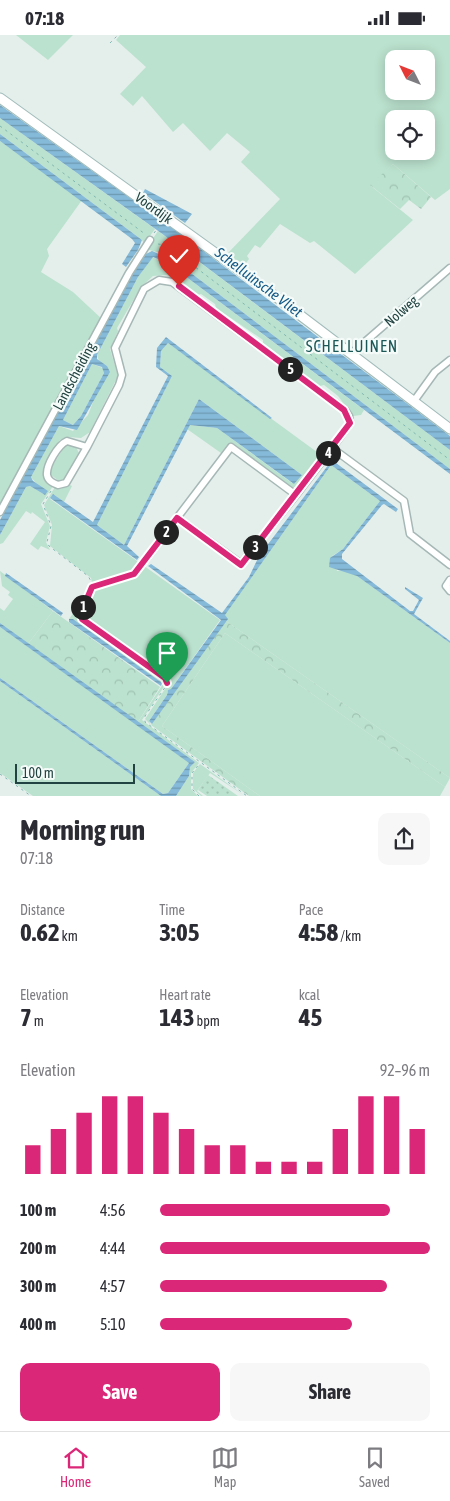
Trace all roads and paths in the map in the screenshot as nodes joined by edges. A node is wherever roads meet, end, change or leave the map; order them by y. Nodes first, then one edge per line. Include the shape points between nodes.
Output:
1 (118, 35) edge
2 (110, 43) dead end
3 (0, 98) edge
4 (0, 126) edge
5 (163, 221) dead end
6 (156, 231) dead end
7 (150, 240) junction
8 (449, 272) edge
9 (351, 354) junction
10 (450, 360) edge
11 (414, 401) junction
12 (450, 429) edge
13 (86, 447) junction
14 (332, 447) junction
15 (450, 460) edge
16 (56, 484) junction
17 (296, 495) junction
18 (0, 512) edge
19 (177, 518) junction
20 (146, 559) joint
21 (450, 565) edge
22 (450, 580) edge
23 (92, 587) junction
24 (448, 588) edge
25 (200, 763) junction
26 (0, 774) edge
27 (31, 796) edge
28 (199, 796) edge
29 (247, 796) edge

1 - 2 path
3 - 9 street, Voordijk
4 - 7 path
5 - 6 path
7 - 15 path via 178,254
7 - 18 street, Landscheiding via 128,273
8 - 9 street, Nolweg
9 - 11 street, Voordijk
10 - 11 street via 435,372
11 - 12 street, Voordijk
13 - 14 street via 122,379 115,352 117,341 144,289 159,280 179,286 344,410 350,423
13 - 16 street via 70,479 62,485
13 - 16 street via 67,441 60,446 47,474
14 - 17 street
14 - 21 street via 404,501 410,534
16 - 23 path via 42,504 51,525 48,546 88,576
17 - 19 street via 241,565
17 - 19 street via 231,447
19 - 20 street
20 - 23 path via 131,575
22 - 24 street
23 - 25 path via 81,613 82,619 166,680 166,686 144,722
25 - 28 path via 192,775 192,789
25 - 29 path
26 - 27 path

